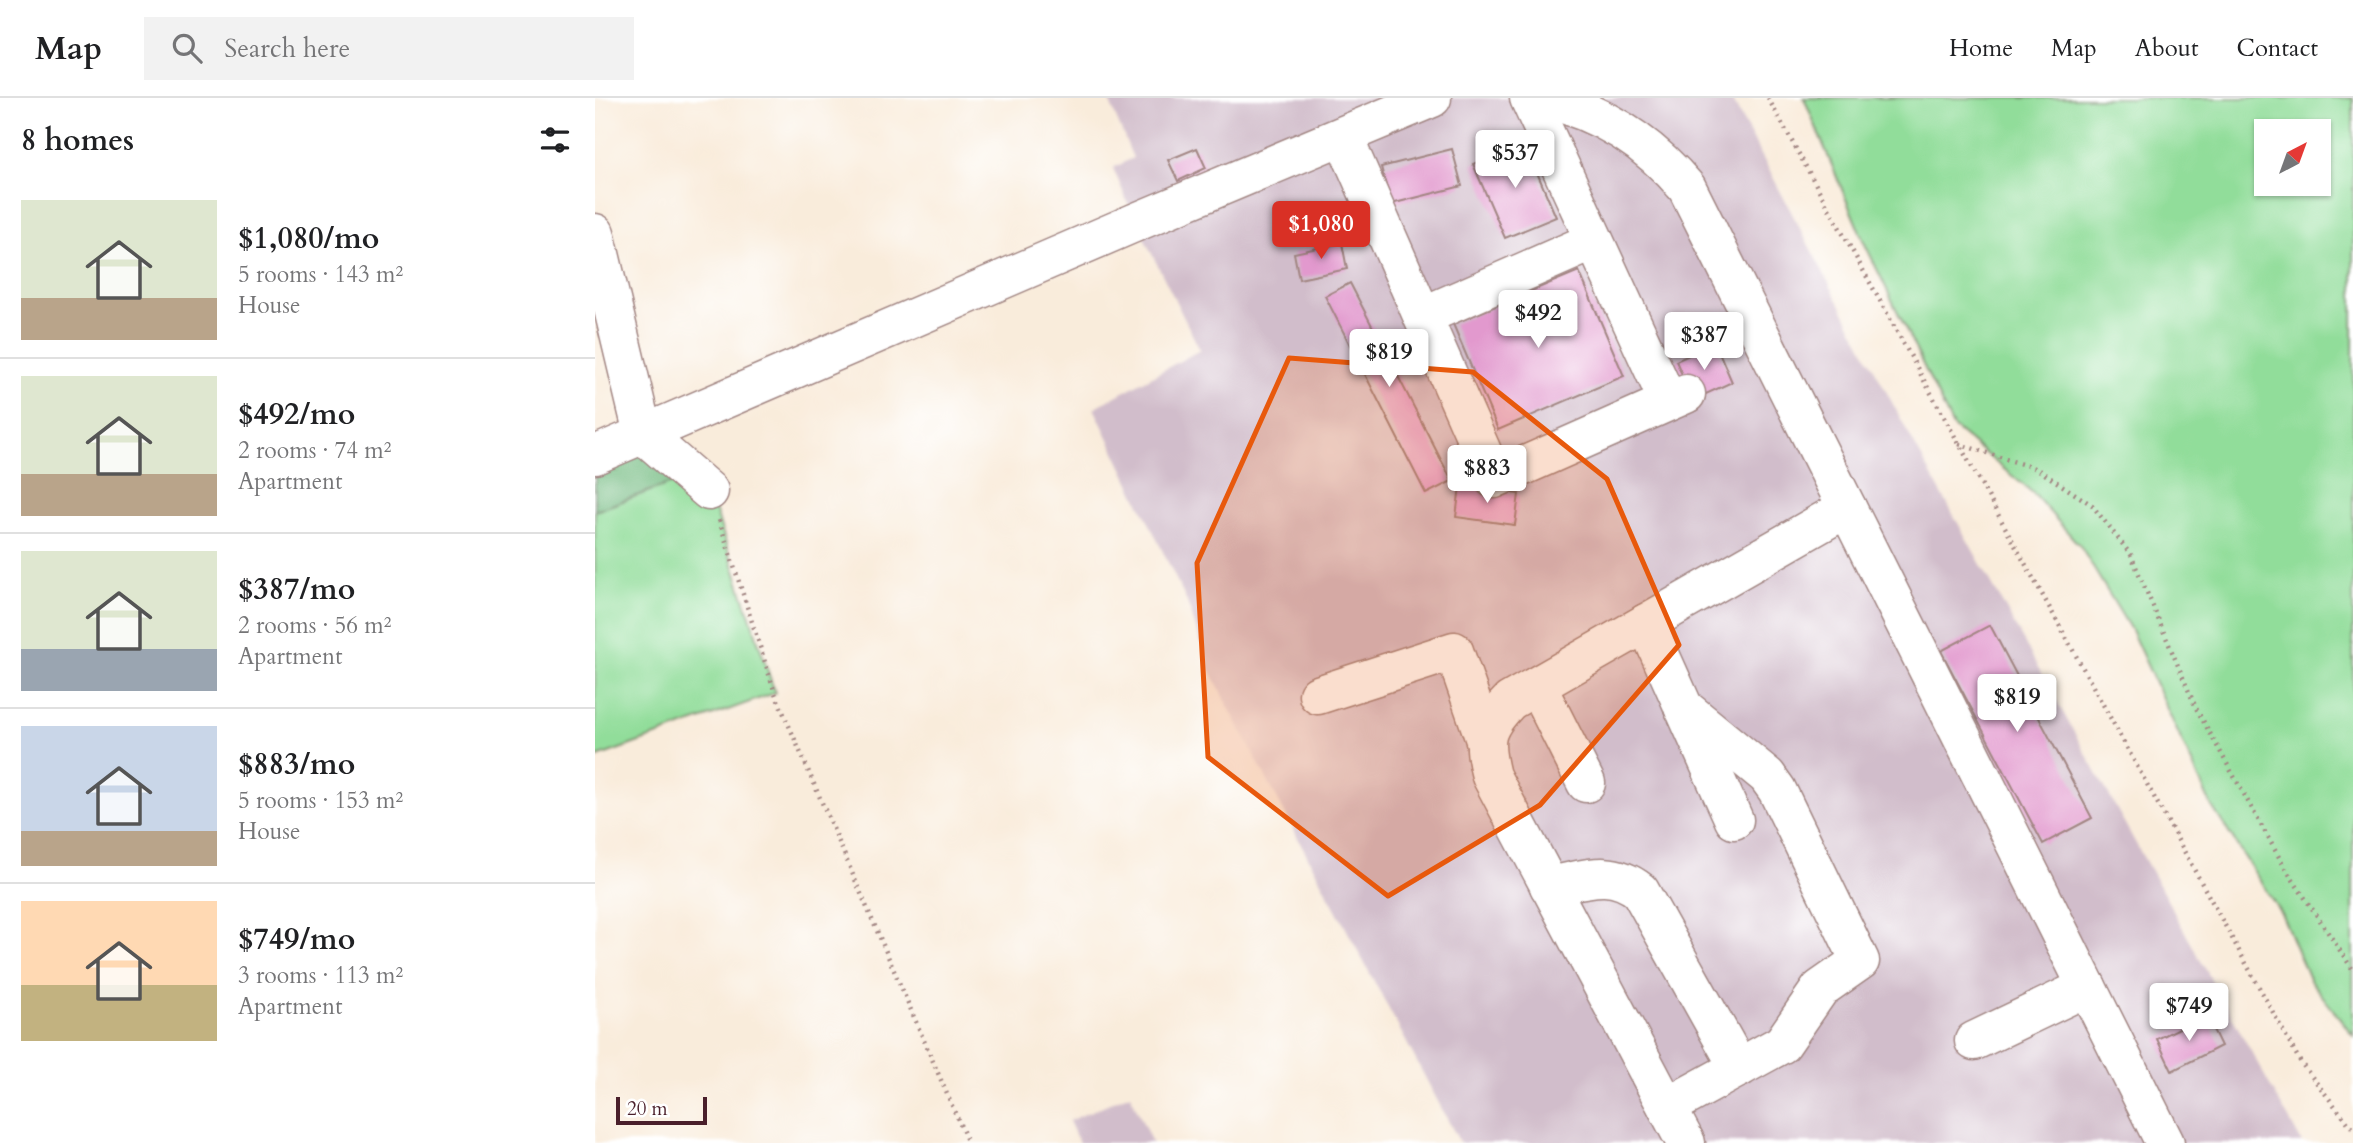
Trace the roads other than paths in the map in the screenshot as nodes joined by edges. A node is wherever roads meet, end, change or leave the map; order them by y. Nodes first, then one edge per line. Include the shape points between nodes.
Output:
1 (1432, 98) edge
2 (1529, 98) edge
3 (1542, 98) edge
4 (1343, 136) junction
5 (595, 233) edge
6 (1594, 241) junction
7 (1423, 316) junction
8 (643, 434) junction
9 (595, 455) edge
10 (709, 491) road end
11 (1847, 509) junction
12 (1646, 624) junction
13 (1537, 686) junction
14 (1318, 695) dead end
15 (1683, 707) junction
16 (1485, 740) junction
17 (1586, 783) dead end
18 (1734, 820) dead end
19 (1549, 886) junction
20 (2087, 987) junction
21 (1975, 1041) dead end
22 (1739, 1068) junction
23 (1667, 1107) junction
24 (1686, 1143) edge
25 (2165, 1143) edge

1 - 4 lane
2 - 6 lane
3 - 11 lane via 1593,114 1631,135 1687,188
4 - 7 lane
4 - 8 lane
5 - 8 lane
6 - 7 lane
6 - 7 lane via 1677,398 1494,479
8 - 9 lane
8 - 10 lane
11 - 12 lane
11 - 20 lane
12 - 13 lane
12 - 15 lane
13 - 16 lane via 1498,713
13 - 17 lane
14 - 16 lane via 1454,651
15 - 18 lane
15 - 22 lane via 1767,776 1777,790 1860,961 1820,989 1782,1044
16 - 19 lane via 1490,776
19 - 22 lane via 1609,876 1640,891
19 - 23 lane
20 - 21 lane
20 - 25 lane
22 - 23 lane
23 - 24 lane

